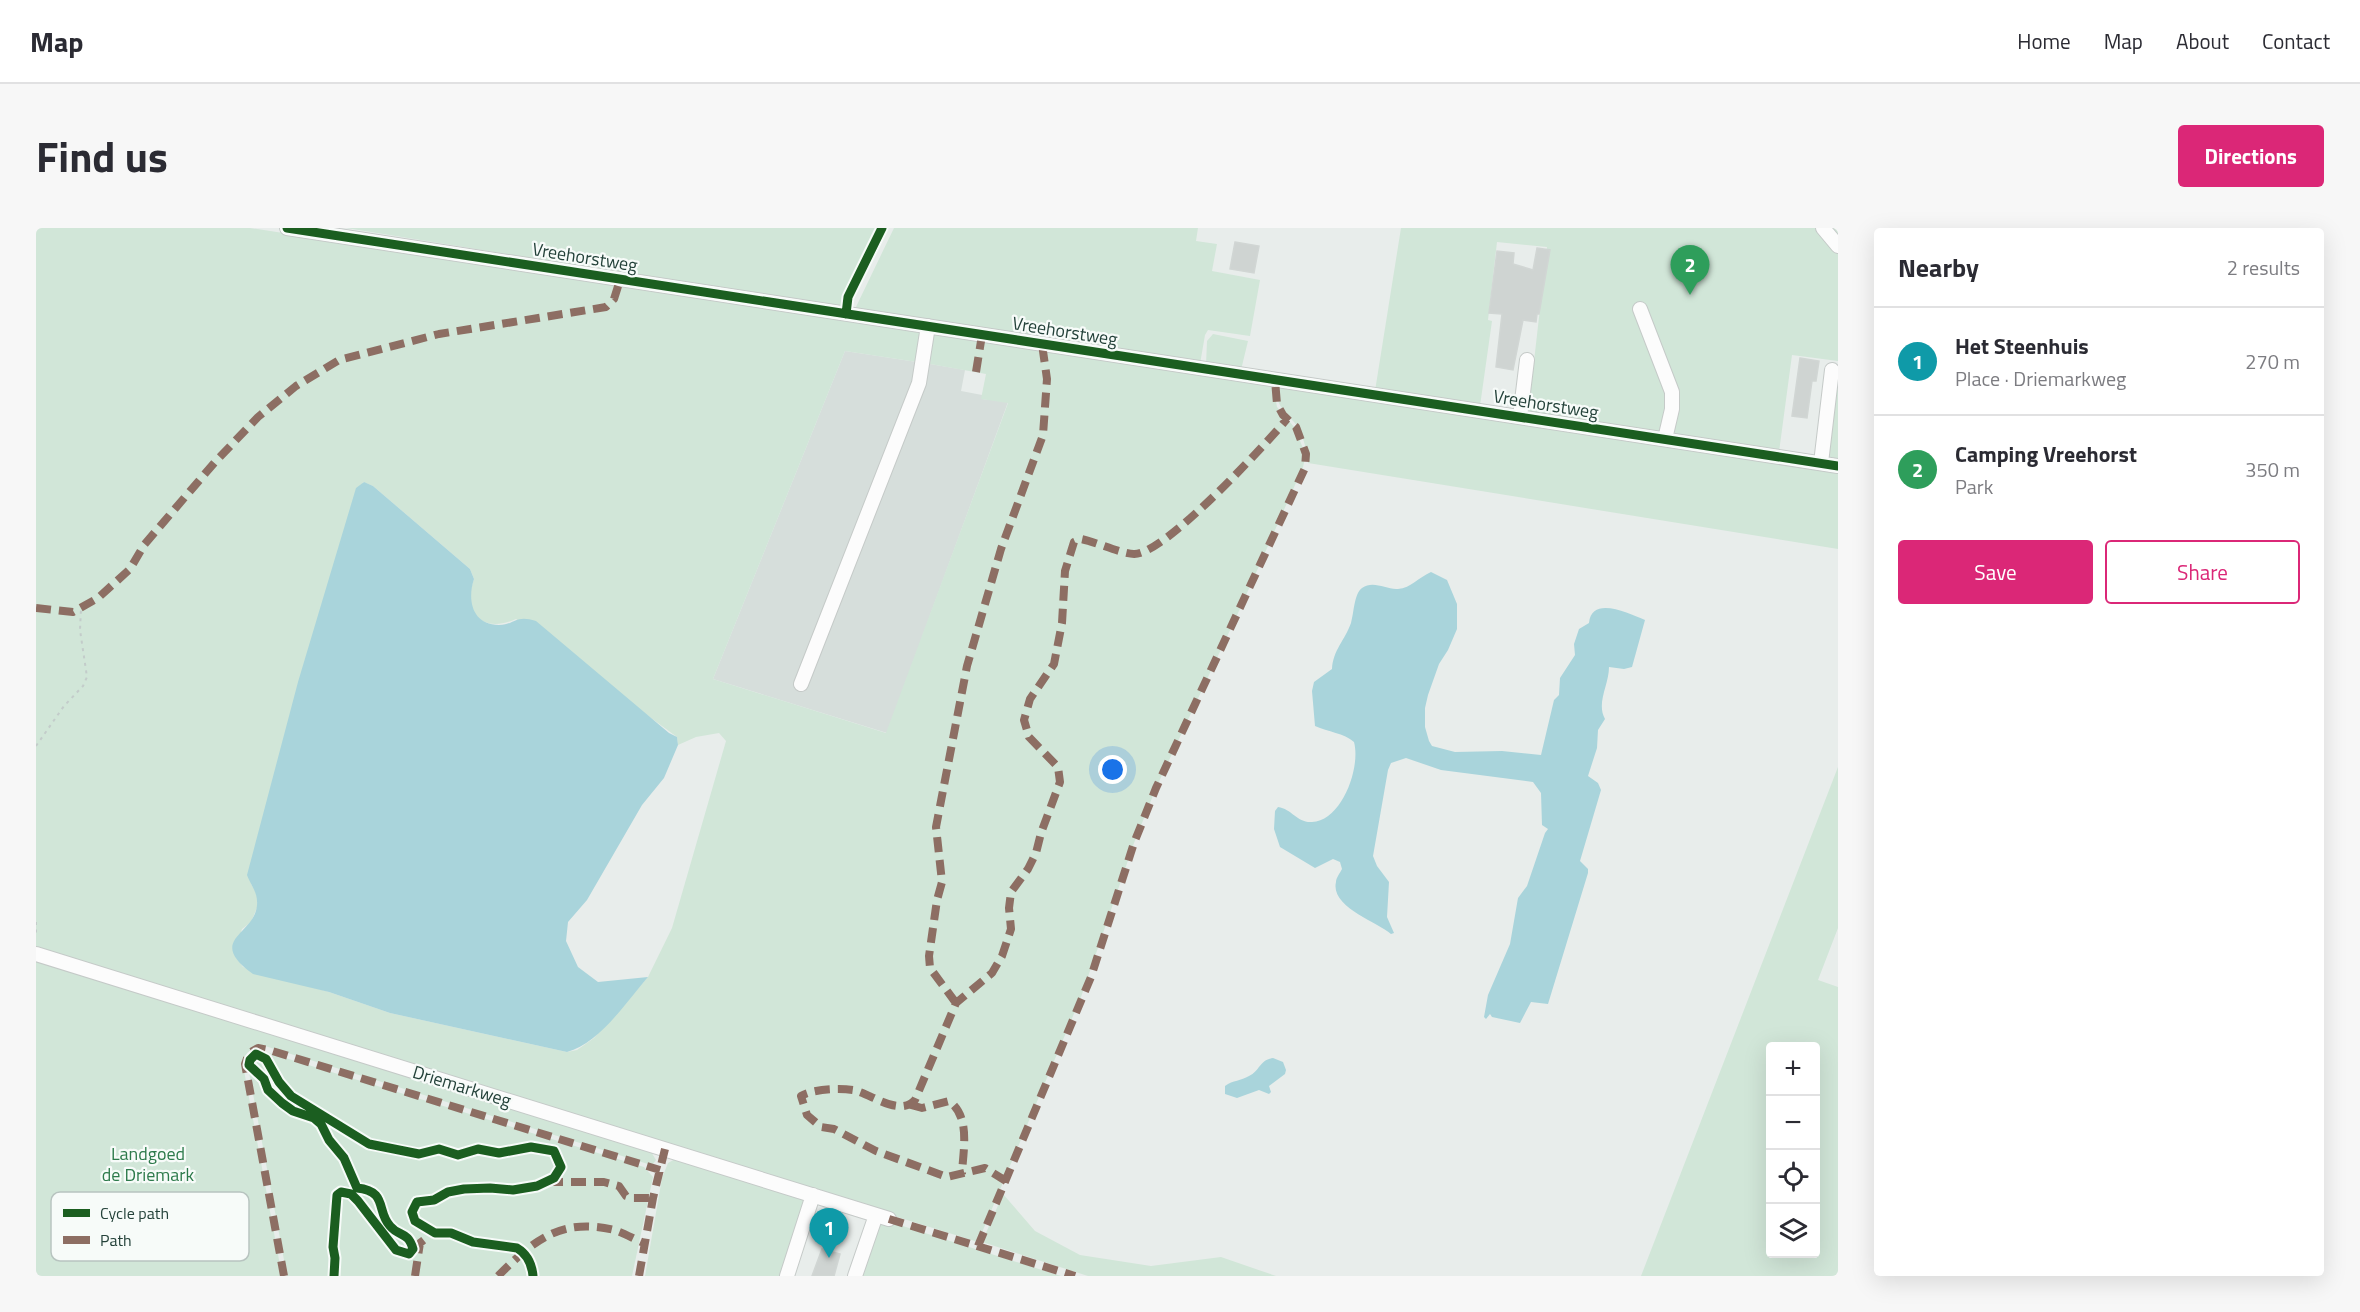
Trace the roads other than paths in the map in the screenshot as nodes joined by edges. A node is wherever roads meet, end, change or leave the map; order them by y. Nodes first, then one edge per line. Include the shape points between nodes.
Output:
1 (287, 228) edge
2 (1823, 228) edge
3 (1838, 246) edge
4 (1640, 309) dead end
5 (928, 326) junction
6 (1527, 360) dead end
7 (1832, 370) dead end
8 (1520, 417) junction
9 (1665, 439) junction
10 (1821, 463) junction
11 (1838, 466) edge
12 (801, 684) dead end
13 (36, 954) edge
14 (813, 1195) junction
15 (787, 1276) edge
16 (855, 1276) edge

1 - 5 street, Vreehorstweg
2 - 3 street
4 - 9 street via 1672,392
5 - 8 street, Vreehorstweg
5 - 12 street via 919,383
6 - 8 street
7 - 10 street
8 - 9 street, Vreehorstweg
9 - 10 street, Vreehorstweg
10 - 11 street, Vreehorstweg
13 - 14 street, Driemarkweg
14 - 15 street
14 - 16 street, Driemarkweg via 882,1217

